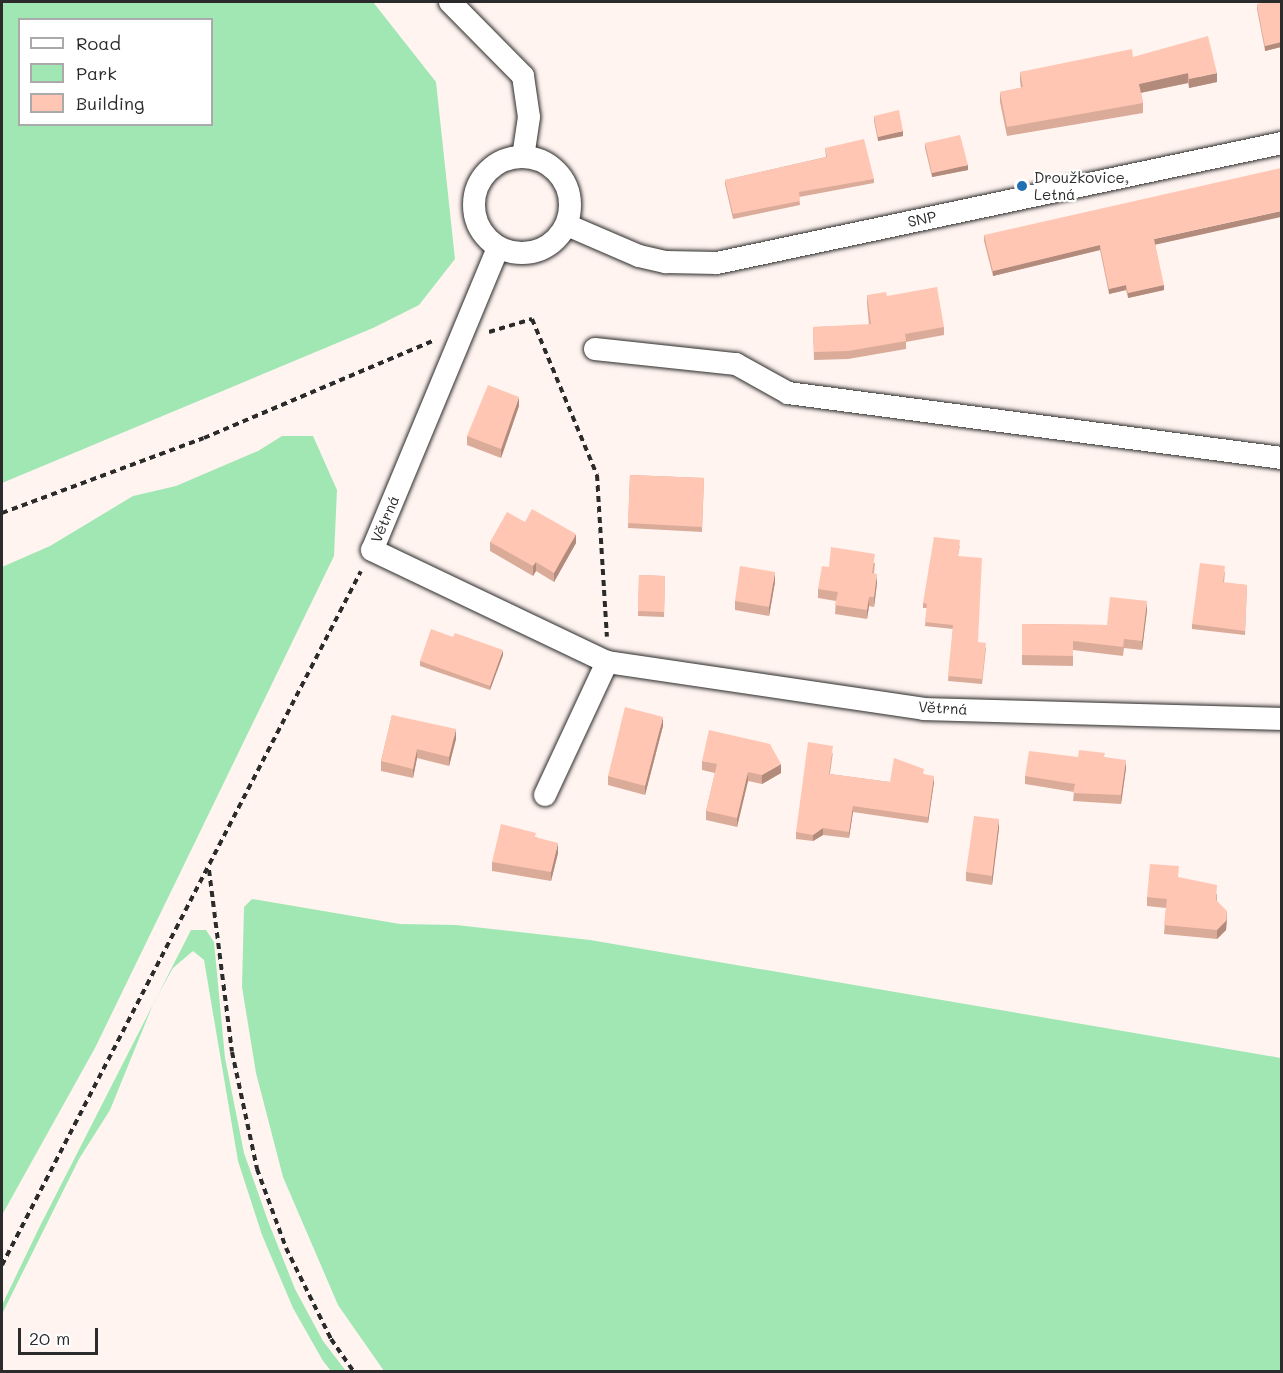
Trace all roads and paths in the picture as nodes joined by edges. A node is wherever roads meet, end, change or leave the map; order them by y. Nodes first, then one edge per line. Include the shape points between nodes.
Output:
1 (450, 2) edge
2 (1281, 143) edge
3 (523, 157) junction
4 (567, 225) junction
5 (498, 248) junction
6 (461, 340) junction
7 (595, 349) dead end
8 (1281, 458) edge
9 (2, 513) edge
10 (372, 550) junction
11 (607, 662) junction
12 (1281, 719) edge
13 (545, 795) dead end
14 (209, 870) junction
15 (2, 1265) edge
16 (354, 1371) edge

1 - 3 street via 523,76 529,117
2 - 4 street, SNP via 717,263 666,262 639,256
3 - 4 street via 540,160 556,171 567,186 571,203
3 - 5 street via 499,163 486,173 475,196 475,217 482,232
4 - 5 street via 559,237 539,251 515,253
5 - 6 street, Větrná
6 - 9 path via 431,340 204,438
6 - 10 street, Větrná
6 - 11 path via 532,319 597,475 608,601
7 - 8 street via 736,364 788,393
10 - 11 street, Větrná
10 - 14 path
11 - 12 street, Větrná via 924,709
11 - 13 street
14 - 15 path via 134,1005
14 - 16 path via 232,1052 257,1168 286,1248 331,1339

